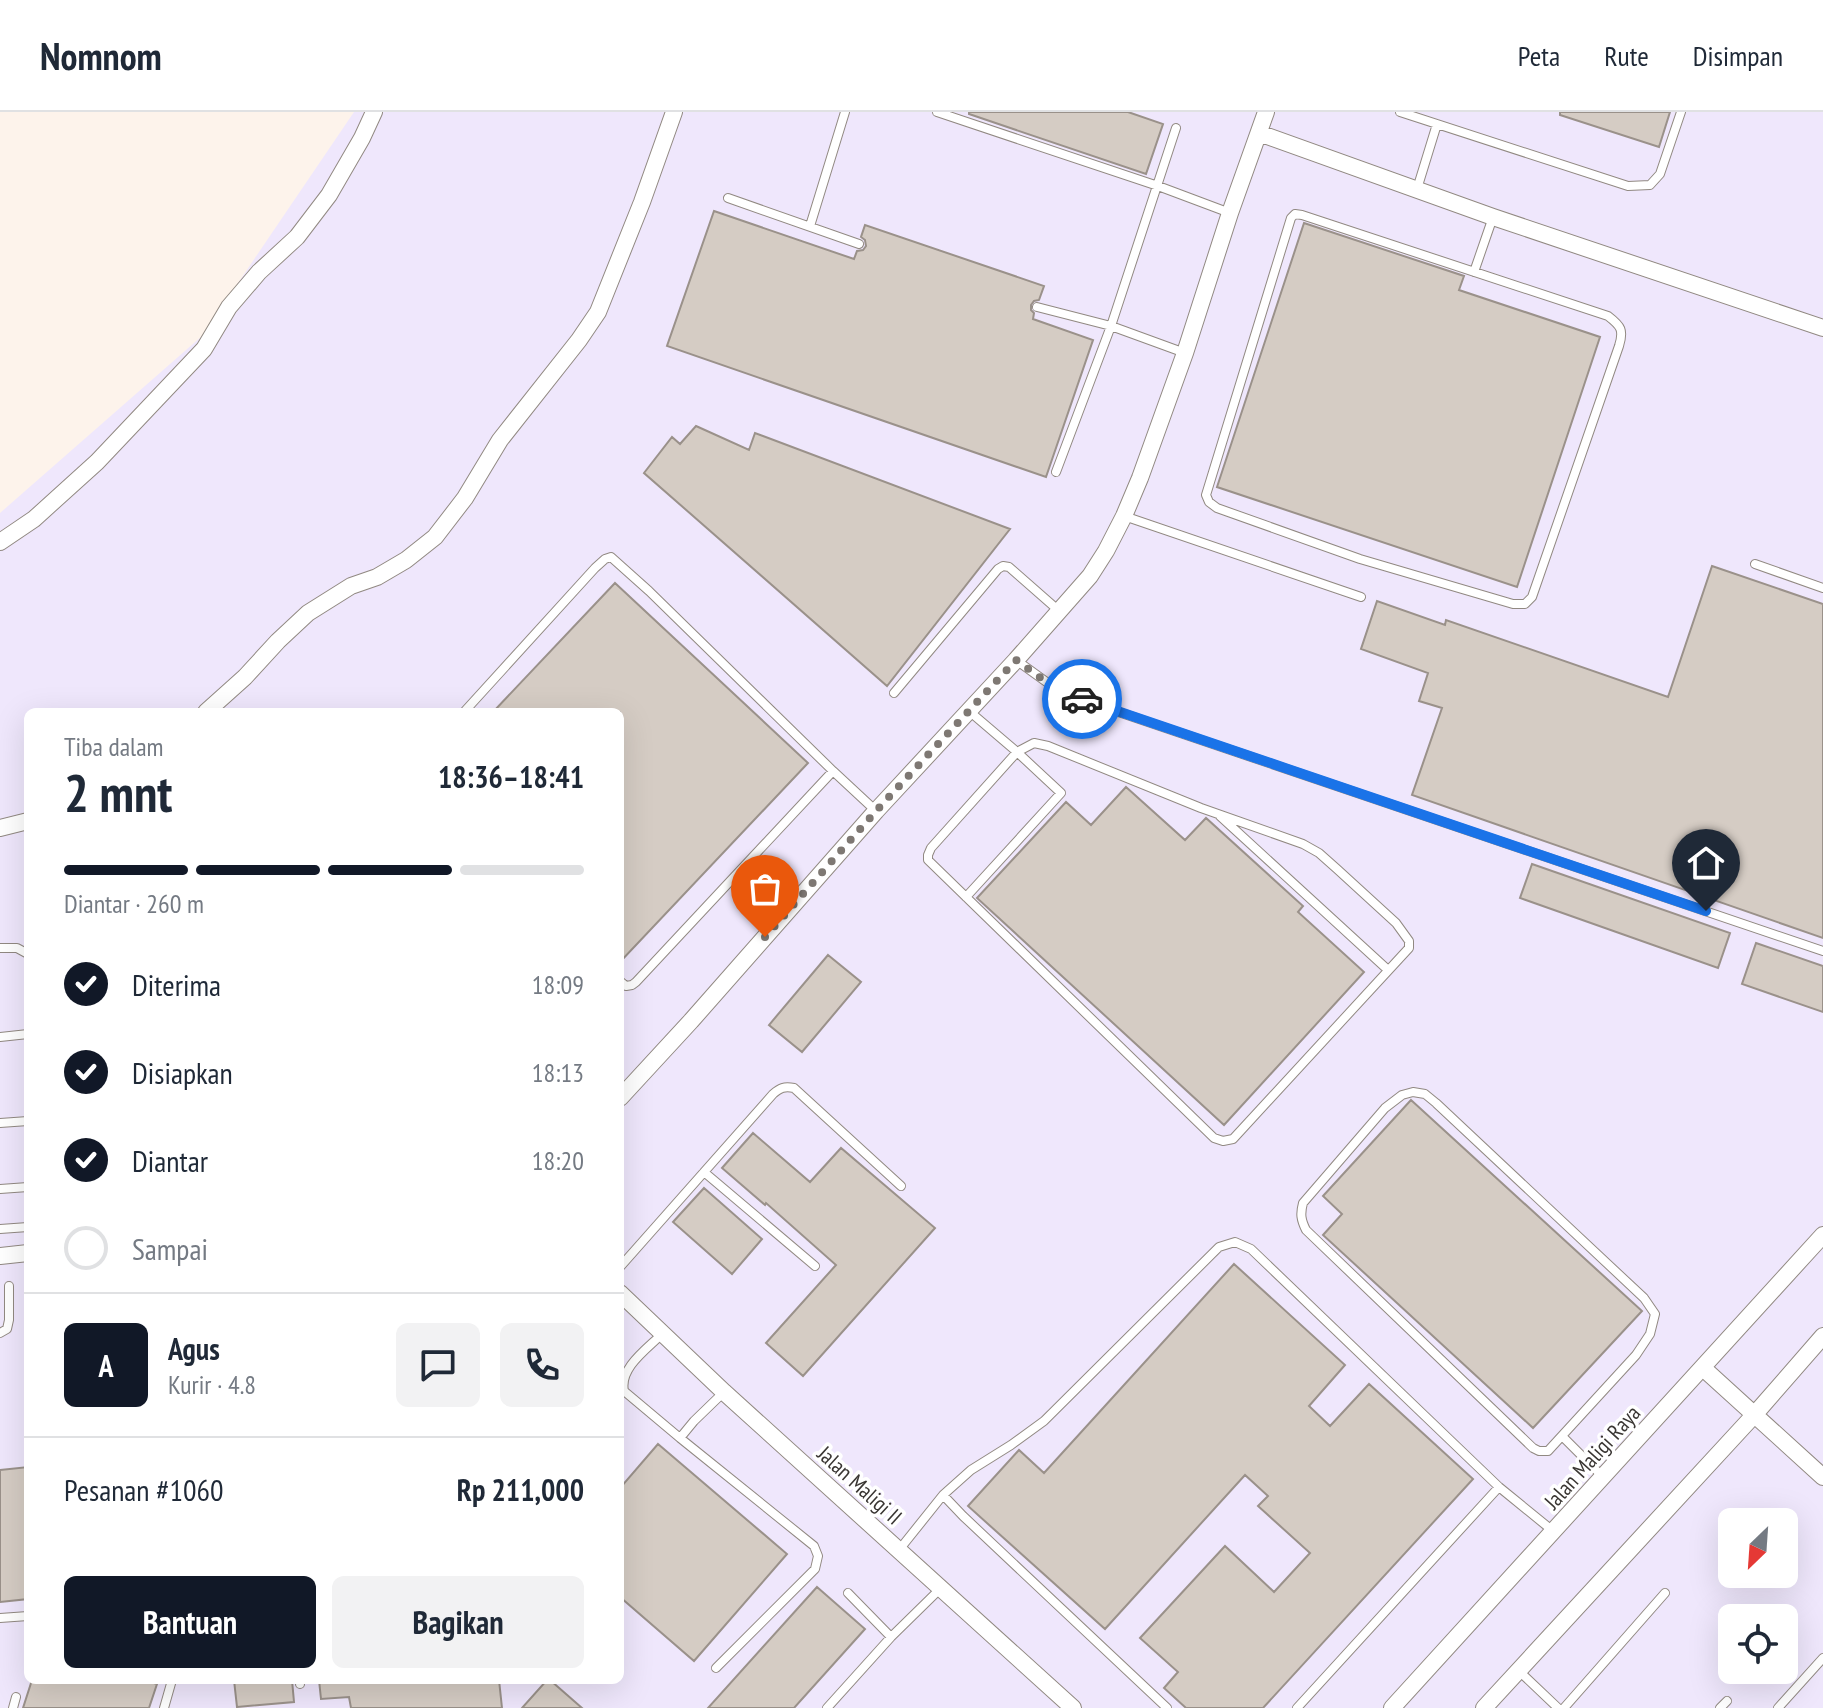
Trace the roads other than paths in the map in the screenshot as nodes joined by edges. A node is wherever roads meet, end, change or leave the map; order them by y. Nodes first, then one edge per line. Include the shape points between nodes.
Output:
1 (374, 112) edge
2 (674, 112) edge
3 (845, 112) edge
4 (937, 112) edge
5 (1266, 112) edge
6 (1400, 112) edge
7 (1681, 112) edge
8 (1437, 124) junction
9 (1176, 128) dead end
10 (1259, 133) junction
11 (1158, 186) junction
12 (1417, 189) junction
13 (728, 198) dead end
14 (1230, 213) junction
15 (1493, 217) junction
16 (810, 226) junction
17 (859, 244) dead end
18 (1474, 272) junction
19 (1037, 307) dead end
20 (1111, 326) junction
21 (1823, 328) edge
22 (1185, 353) junction
23 (1056, 472) dead end
24 (1124, 516) junction
25 (0, 542) edge
26 (1755, 564) dead end
27 (1823, 588) edge
28 (1361, 597) dead end
29 (1058, 610) junction
30 (1016, 660) junction
31 (894, 693) dead end
32 (210, 708) edge
33 (468, 708) edge
34 (969, 711) junction
35 (1017, 752) junction
36 (833, 771) junction
37 (876, 811) junction
38 (1217, 814) junction
39 (24, 822) edge
40 (0, 828) edge
41 (966, 897) junction
42 (0, 948) edge
43 (1823, 951) edge
44 (24, 952) edge
45 (1388, 970) junction
46 (624, 984) edge
47 (24, 1034) edge
48 (0, 1037) edge
49 (624, 1094) edge
50 (24, 1121) edge
51 (0, 1123) edge
52 (704, 1172) junction
53 (901, 1186) dead end
54 (24, 1187) edge
55 (0, 1189) edge
56 (24, 1227) edge
57 (0, 1229) edge
58 (1823, 1235) edge
59 (24, 1253) edge
60 (0, 1256) edge
61 (624, 1262) edge
62 (815, 1266) dead end
63 (9, 1286) dead end
64 (624, 1297) edge
65 (0, 1333) edge
66 (662, 1334) junction
67 (1823, 1336) edge
68 (1703, 1368) junction
69 (624, 1378) edge
70 (624, 1391) edge
71 (724, 1392) junction
72 (1755, 1414) junction
73 (1562, 1436) junction
74 (680, 1438) junction
75 (1602, 1476) junction
76 (1823, 1477) edge
77 (1499, 1487) junction
78 (943, 1495) junction
79 (1553, 1532) junction
80 (899, 1550) junction
81 (942, 1588) junction
82 (848, 1593) dead end
83 (1665, 1593) dead end
84 (24, 1616) edge
85 (0, 1618) edge
86 (891, 1637) junction
87 (1823, 1658) edge
88 (716, 1668) dead end
89 (1517, 1670) junction
90 (171, 1684) edge
91 (16, 1697) dead end
92 (13, 1708) edge
93 (164, 1708) edge
94 (827, 1708) edge
95 (1073, 1708) edge
96 (1167, 1708) edge
97 (1297, 1708) edge
98 (1392, 1708) edge
99 (1484, 1708) edge
100 (1558, 1708) edge
101 (1564, 1708) edge
102 (1778, 1708) edge

1 - 25 street via 329,195 297,237 229,307 204,349 97,462
2 - 32 street via 598,312 500,440 435,537 406,560 308,613
3 - 16 lane
4 - 11 lane
5 - 10 street
6 - 8 lane
7 - 8 lane via 1660,174 1650,185 1628,186
8 - 12 lane
9 - 11 lane
10 - 12 street
10 - 14 street
11 - 14 lane
11 - 20 lane
12 - 15 street
13 - 16 lane
14 - 22 street
15 - 18 lane
15 - 21 street
16 - 17 lane
18 - 18 lane via 1295,214 1206,495 1209,502 1360,559 1525,604 1532,597 1622,336 1608,316
19 - 20 lane
20 - 22 lane
20 - 23 lane
22 - 24 street
24 - 28 lane
24 - 29 street via 1090,576
26 - 27 lane
29 - 30 street
29 - 31 lane via 1003,566
30 - 34 street
30 - 43 lane via 1052,686 1092,703
33 - 36 lane via 595,568 614,557
34 - 35 lane
34 - 37 street
35 - 38 lane via 1034,743 1048,746
35 - 41 lane via 929,850 931,863
35 - 41 lane via 1061,793
36 - 37 lane
36 - 46 lane via 636,982
37 - 49 street
38 - 45 lane
38 - 45 lane via 1319,853 1396,923 1410,945
39 - 40 street
41 - 45 lane via 1214,1138 1223,1141 1233,1139
42 - 44 lane
47 - 48 lane
50 - 51 lane
52 - 53 lane via 786,1086
52 - 61 lane
52 - 62 lane
54 - 55 lane
56 - 57 lane
58 - 68 street, Jalan Maligi Raya
59 - 60 street
63 - 65 lane via 9,1320
64 - 66 street, Jalan Maligi II
66 - 69 lane
66 - 71 street, Jalan Maligi II
67 - 72 street
68 - 72 street
68 - 75 street, Jalan Maligi Raya
70 - 74 lane
71 - 74 lane
71 - 80 street, Jalan Maligi II
72 - 76 street
72 - 89 street
73 - 73 lane via 1636,1355 1655,1314 1436,1103 1425,1094 1402,1095 1303,1203 1306,1230 1533,1448 1548,1451
73 - 75 lane
74 - 88 lane via 814,1546 818,1556 815,1569
75 - 79 street, Jalan Maligi Raya
77 - 78 lane via 1251,1249 1235,1242 1219,1247 1044,1421
77 - 79 lane
77 - 97 lane
78 - 80 lane
78 - 96 lane
79 - 98 street, Jalan Maligi Raya
80 - 81 street, Jalan Maligi II
81 - 86 lane
81 - 95 street, Jalan Maligi II
82 - 86 lane
83 - 101 lane
84 - 85 lane
86 - 94 lane
87 - 102 lane
89 - 99 street
89 - 100 lane
90 - 93 lane
91 - 92 lane

